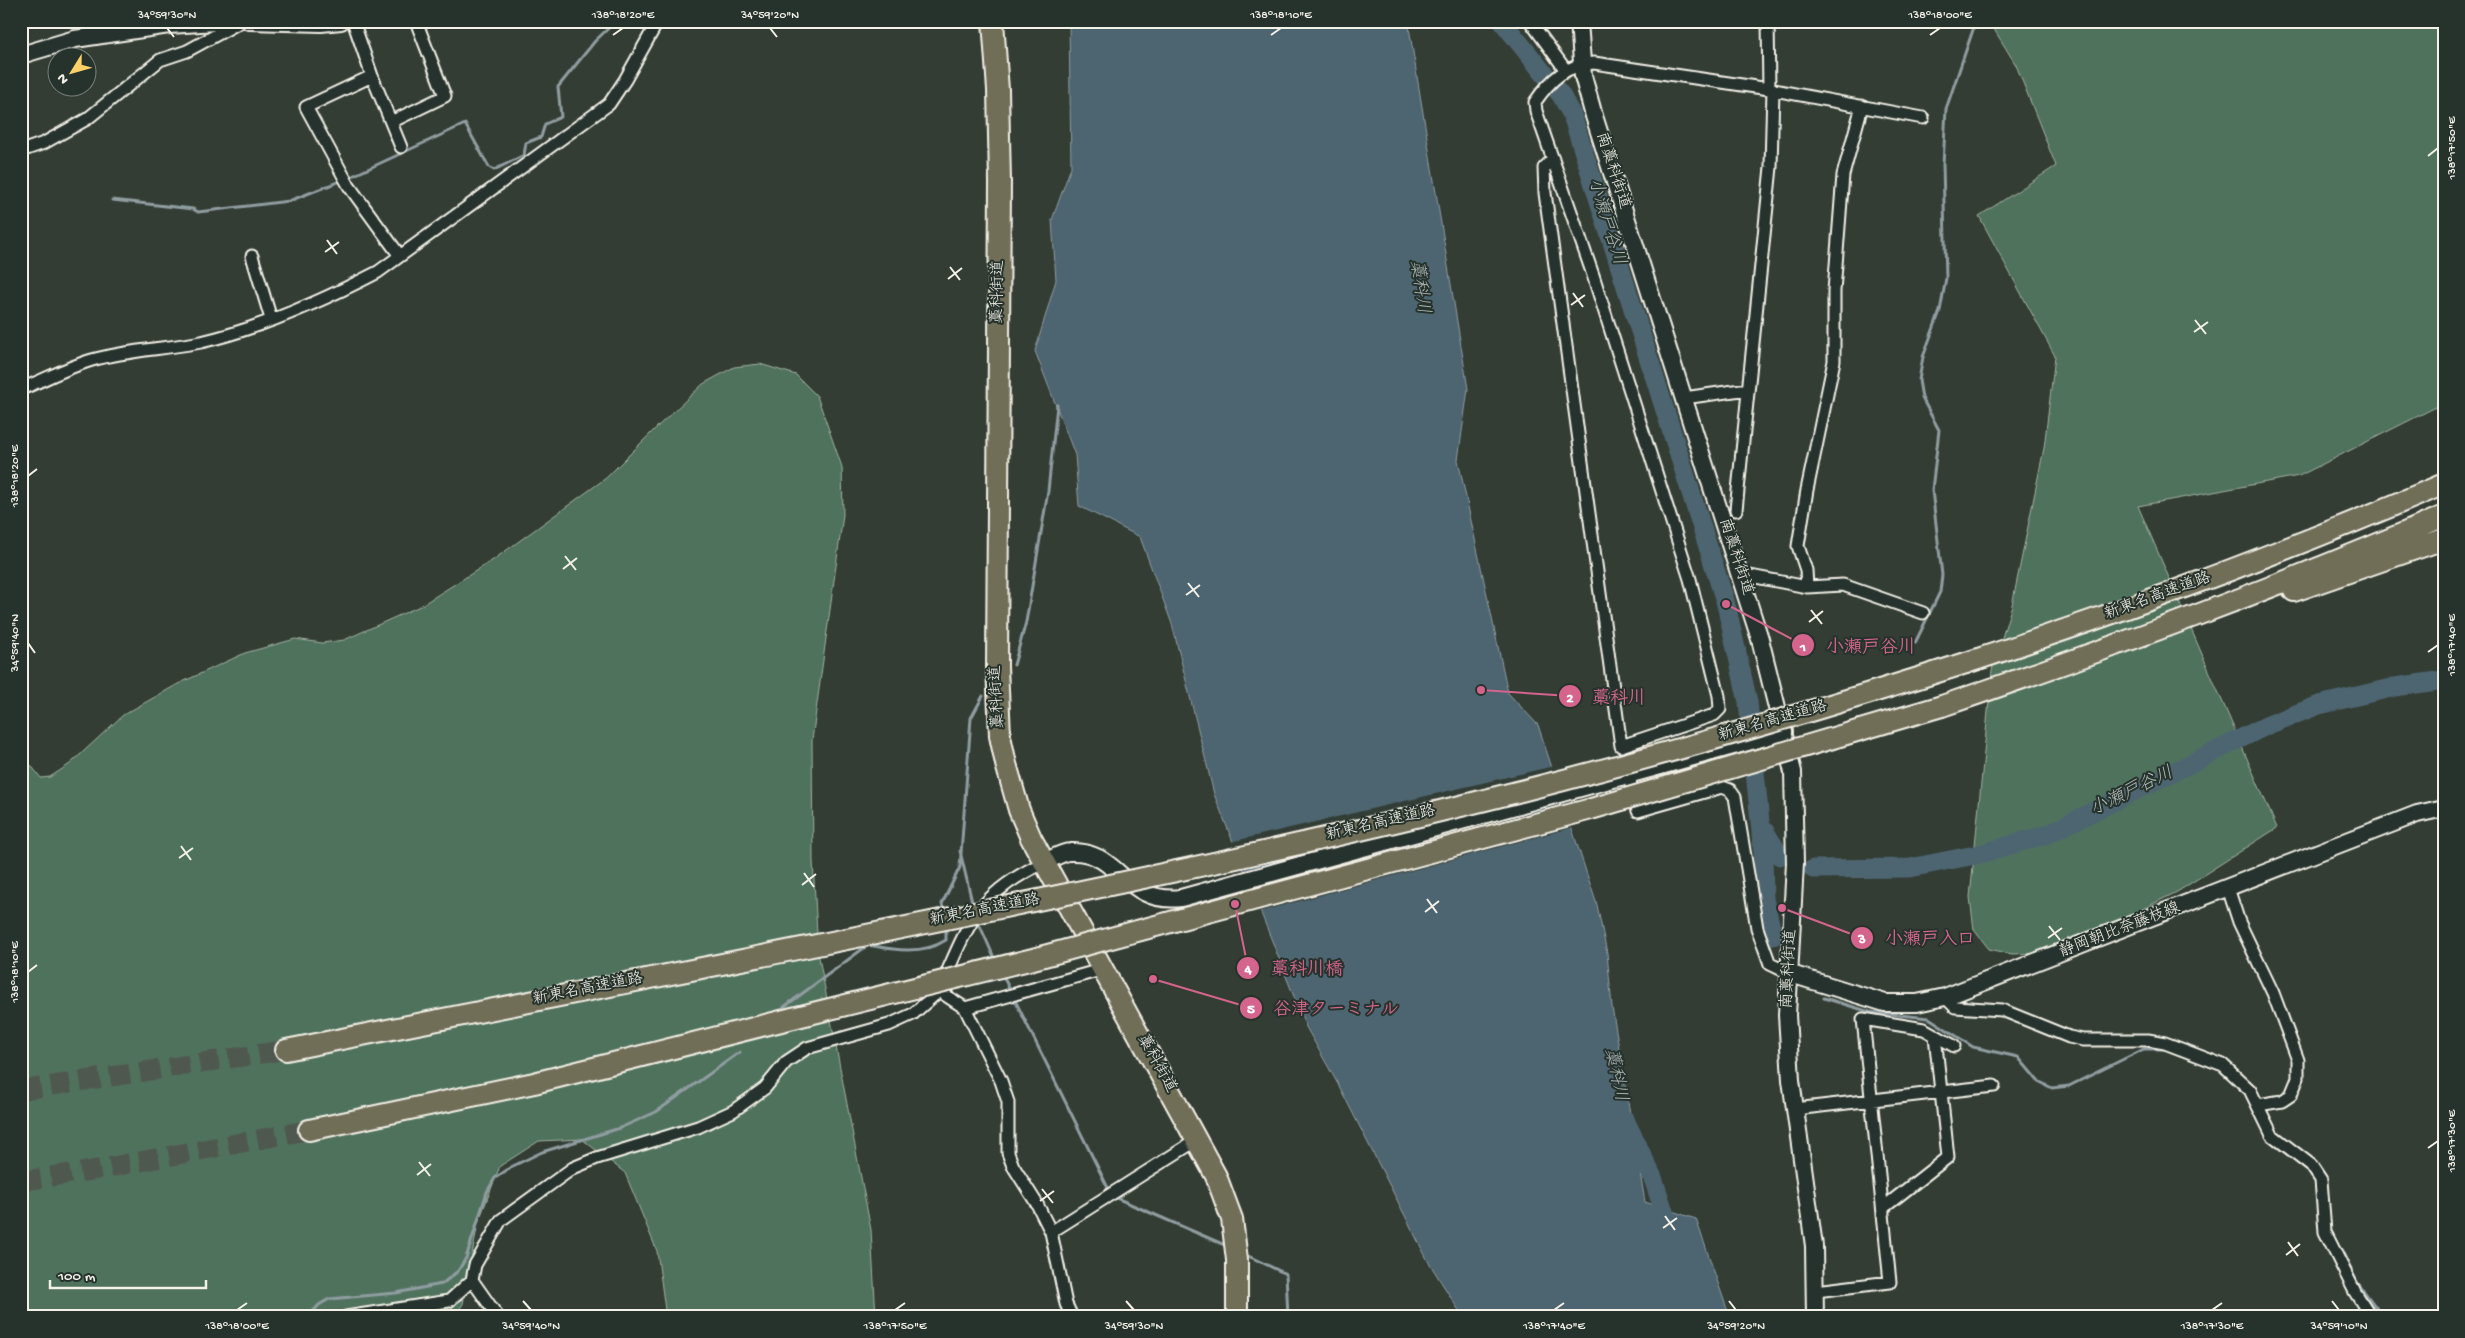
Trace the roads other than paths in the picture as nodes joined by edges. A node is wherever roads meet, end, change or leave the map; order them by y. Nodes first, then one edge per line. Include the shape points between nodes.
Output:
1 (232, 21) edge
2 (241, 21) edge
3 (249, 21) edge
4 (341, 21) edge
5 (353, 21) edge
6 (416, 21) edge
7 (658, 21) edge
8 (993, 21) edge
9 (1530, 21) edge
10 (1579, 21) edge
11 (1768, 21) edge
12 (21, 55) edge
13 (1582, 63) junction
14 (1565, 69) junction
15 (372, 76) junction
16 (1771, 89) junction
17 (1862, 106) junction
18 (1923, 118) dead end
19 (391, 122) junction
20 (401, 147) dead end
21 (21, 151) edge
22 (1553, 159) junction
23 (252, 256) dead end
24 (400, 256) junction
25 (271, 319) junction
26 (21, 389) edge
27 (1748, 389) junction
28 (1684, 398) junction
29 (2444, 484) edge
30 (1736, 510) dead end
31 (2444, 516) edge
32 (2444, 539) edge
33 (1740, 574) junction
34 (1807, 588) junction
35 (1923, 613) dead end
36 (2044, 671) junction
37 (1784, 732) junction
38 (1621, 746) junction
39 (1628, 775) junction
40 (2444, 808) edge
41 (1045, 862) junction
42 (2228, 888) junction
43 (1104, 969) junction
44 (1791, 974) junction
45 (939, 991) junction
46 (1945, 997) junction
47 (965, 1008) junction
48 (1935, 1036) junction
49 (1954, 1046) dead end
50 (286, 1050) tunnel mouth
51 (1994, 1086) dead end
52 (1941, 1092) junction
53 (1871, 1100) junction
54 (2258, 1105) junction
55 (1795, 1109) junction
56 (308, 1130) tunnel mouth
57 (1197, 1140) junction
58 (1883, 1208) junction
59 (1050, 1232) junction
60 (472, 1280) junction
61 (1816, 1291) junction
62 (346, 1317) edge
63 (498, 1317) edge
64 (1072, 1317) edge
65 (1237, 1317) edge
66 (1815, 1317) edge
67 (2371, 1317) edge

1 - 12 main road via 169,25 75,39
2 - 21 street via 187,51 160,60 87,120 44,143
3 - 4 main road via 321,24
5 - 15 street
6 - 19 street via 445,96
7 - 24 street via 609,104
8 - 41 highway, 藁科街道 via 1000,182 997,666 1000,736 1019,810
9 - 14 street
10 - 13 main road, 南藁科街道
11 - 16 street
13 - 14 street
13 - 16 street
13 - 28 main road, 南藁科街道 via 1594,116
14 - 22 street via 1535,102
15 - 19 street
15 - 24 street via 306,107 345,179
16 - 17 street
16 - 27 street via 1771,167
17 - 18 street
17 - 34 street via 1843,175 1834,291 1834,361 1798,546 1806,570
19 - 20 street
22 - 38 street via 1544,168 1544,193
22 - 38 street via 1690,579 1719,696 1720,709 1714,715
23 - 25 street
24 - 25 street via 378,272 341,291
25 - 26 street via 200,342 90,361
27 - 28 street
27 - 30 street
28 - 33 main road, 南藁科街道
29 - 50 highway, 新東名高速道路, bridge via 2237,568 1966,663 1730,735 1472,803 1211,863
31 - 36 highway, 新東名高速道路 via 2240,598
32 - 36 highway via 2231,614
33 - 34 street
33 - 37 main road, 南藁科街道
34 - 35 street via 1843,585
36 - 56 highway, 新東名高速道路, bridge via 1942,706 1591,809 1033,958 544,1080
37 - 39 main road
37 - 44 main road, 南藁科街道 via 1793,772 1795,862
38 - 39 street
39 - 41 main road via 1180,898 1164,900 1144,894 1112,866 1092,854 1069,852
39 - 44 street via 1638,811 1722,787 1730,790 1735,797 1757,928 1770,964
40 - 42 main road, 静岡朝比奈藤枝線 via 2417,814
41 - 43 highway, 藁科街道
41 - 45 street via 1020,873 981,906 966,928
42 - 46 main road, 静岡朝比奈藤枝線
42 - 54 street via 2239,922 2272,992 2298,1060 2298,1078 2292,1095 2282,1101
43 - 47 street
43 - 57 highway, 藁科街道
44 - 46 main road, 静岡朝比奈藤枝線 via 1885,1002 1917,1003
44 - 55 main road, 南藁科街道 via 1787,1015
45 - 47 street
45 - 60 street via 913,1014 889,1025 807,1048 786,1062 765,1088 733,1110 698,1127 573,1168 501,1220 475,1265
46 - 54 street via 1955,1007 2002,1010 2083,1040 2148,1040 2180,1047 2223,1065 2250,1090
47 - 59 street via 1008,1102 1008,1153 1038,1204
48 - 49 street
48 - 52 street
48 - 53 street via 1924,1029 1863,1019
51 - 52 street
52 - 53 street
52 - 58 street via 1948,1157
53 - 55 street
53 - 58 street
54 - 67 street via 2272,1135 2311,1165 2321,1180 2325,1232
55 - 61 main road, 南藁科街道 via 1814,1246
57 - 59 street
57 - 65 highway, 藁科街道 via 1216,1176 1232,1219 1238,1260
58 - 61 street via 1890,1282
59 - 64 street via 1066,1304
60 - 62 street via 448,1301
60 - 63 street
61 - 66 main road, 南藁科街道

